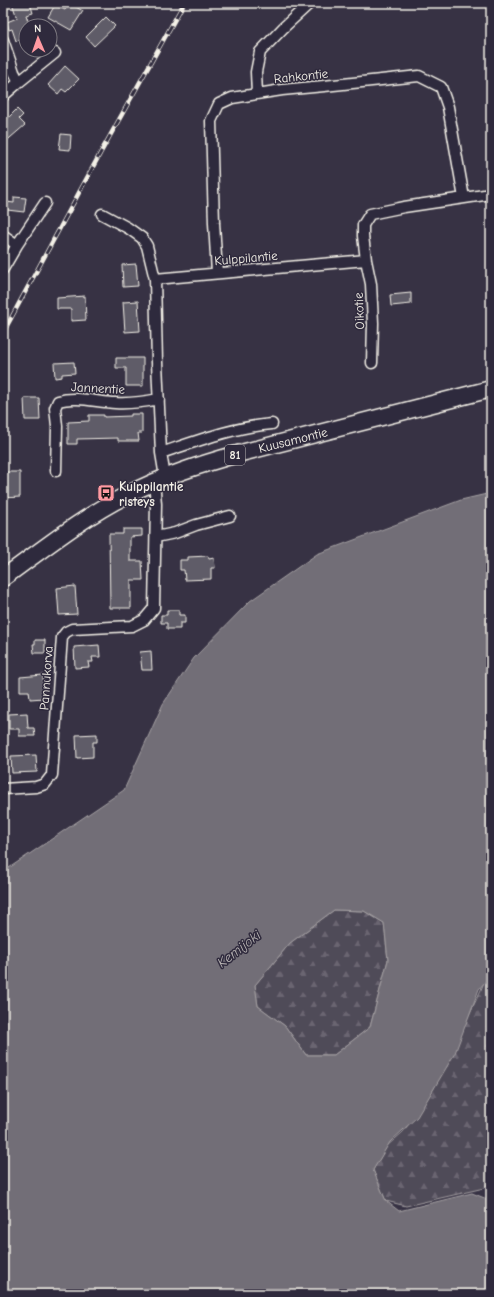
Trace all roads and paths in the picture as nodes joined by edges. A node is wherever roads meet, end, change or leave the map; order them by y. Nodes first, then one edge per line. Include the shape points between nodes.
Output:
1 (310, 3) edge
2 (3, 40) edge
3 (48, 58) edge
4 (19, 82) junction
5 (256, 94) junction
6 (3, 96) edge
7 (491, 194) edge
8 (464, 198) junction
9 (45, 203) dead end
10 (102, 214) dead end
11 (3, 236) edge
12 (17, 245) junction
13 (366, 260) junction
14 (3, 269) edge
15 (217, 273) junction
16 (155, 280) junction
17 (372, 363) dead end
18 (491, 389) edge
19 (159, 399) junction
20 (272, 424) dead end
21 (161, 453) junction
22 (56, 471) dead end
23 (159, 480) junction
24 (230, 516) dead end
25 (156, 537) junction
26 (3, 578) edge
27 (3, 789) edge

1 - 5 street via 260,52 256,72
2 - 4 street
3 - 4 street
4 - 6 street
5 - 8 street, Rahkontie via 419,76 441,87 448,107
5 - 15 street, Rahkontie via 232,98 219,104 210,121
7 - 8 street
8 - 13 street via 370,214 363,225
9 - 12 street
10 - 16 street via 142,238 147,246
11 - 12 street
12 - 14 street
13 - 15 street, Kulppilantie
13 - 17 street, Oikotie via 371,284
15 - 16 street, Kulppilantie
16 - 19 street
18 - 23 main road, Kuusamontie / 81 via 241,453 201,464
19 - 21 street
19 - 22 street, Jannentie via 138,403 67,399 58,401 55,408
20 - 21 street via 252,425
21 - 23 street
23 - 25 street, Pannukorva
23 - 26 main road, Kuusamontie / 81 via 126,495 89,517
24 - 25 street
25 - 27 street, Pannukorva via 154,608 144,620 132,626 72,629 62,637 52,776 45,784 36,787

